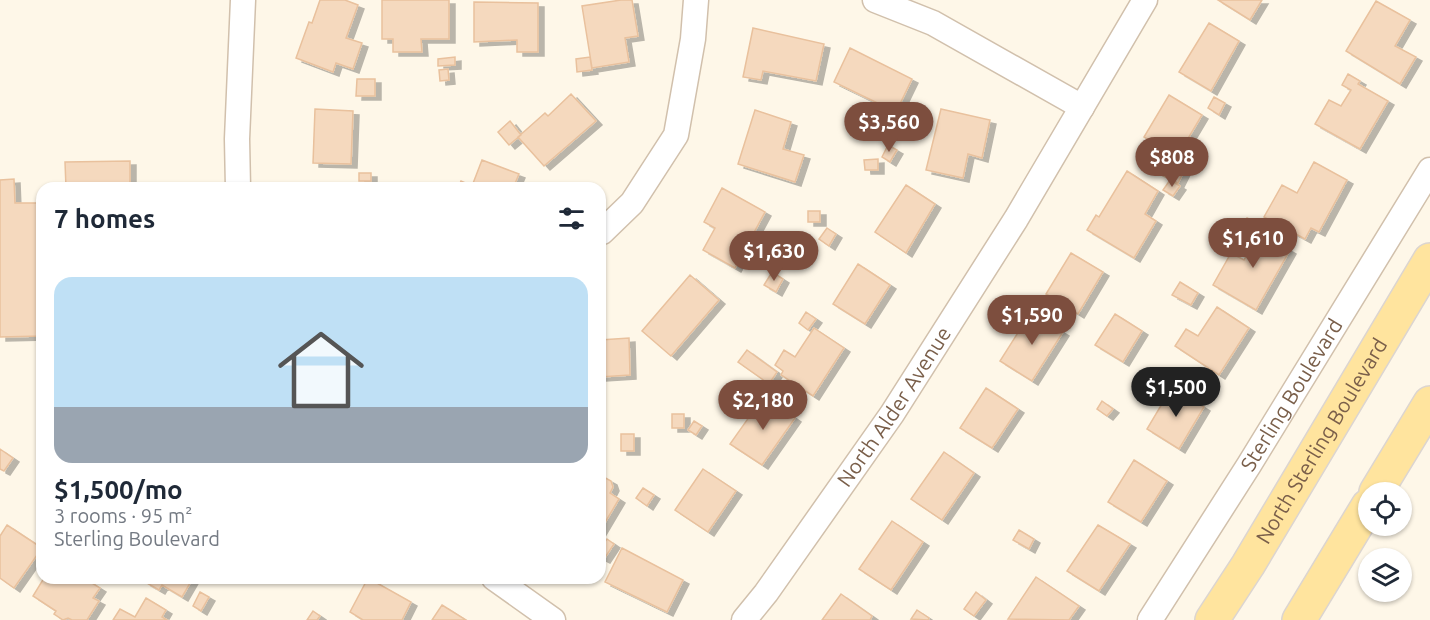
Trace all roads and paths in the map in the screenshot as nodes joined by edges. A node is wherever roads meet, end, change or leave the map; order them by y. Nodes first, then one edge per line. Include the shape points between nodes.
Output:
1 (243, 0) edge
2 (696, 0) edge
3 (875, 0) edge
4 (1145, 0) edge
5 (1082, 107) junction
6 (1430, 170) edge
7 (238, 182) edge
8 (606, 228) edge
9 (1430, 260) edge
10 (1430, 403) edge
11 (1382, 482) edge
12 (1358, 523) edge
13 (502, 584) edge
14 (553, 620) edge
15 (744, 620) edge
16 (1150, 620) edge
17 (1212, 620) edge
18 (1299, 620) edge

1 - 7 street
2 - 8 street via 676,135 632,202
3 - 5 street via 933,23
4 - 5 street, North Alder Avenue
5 - 15 street, North Alder Avenue via 892,414
6 - 16 street, Sterling Boulevard
9 - 17 main road, North Sterling Boulevard
10 - 11 main road
12 - 18 main road
13 - 14 street

